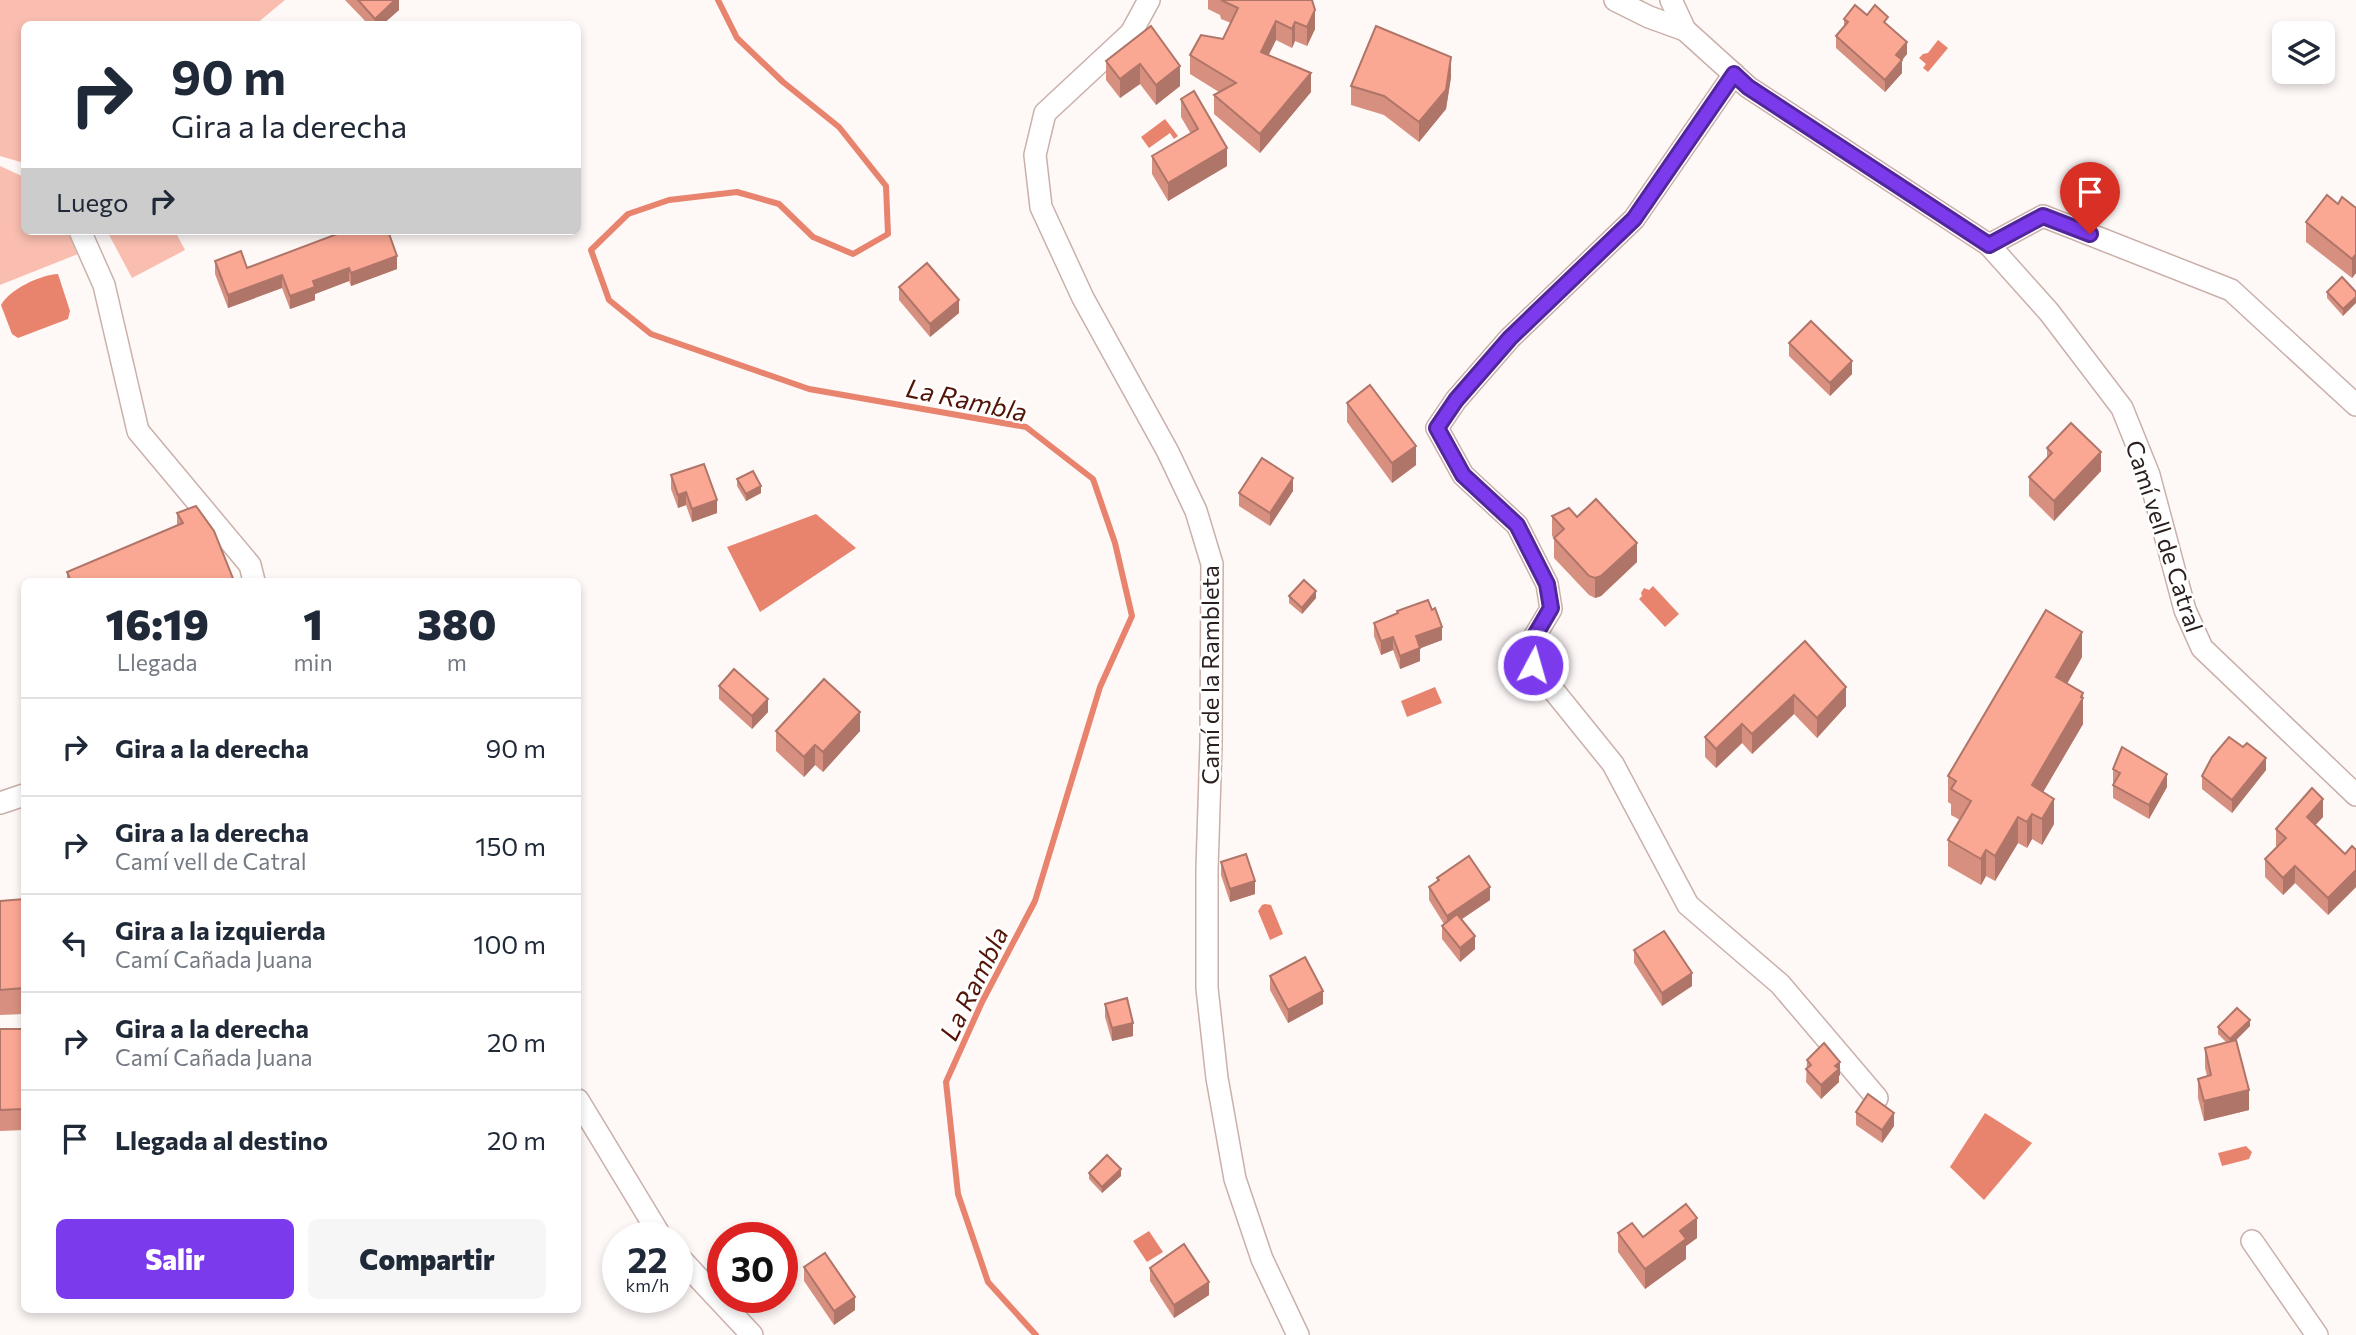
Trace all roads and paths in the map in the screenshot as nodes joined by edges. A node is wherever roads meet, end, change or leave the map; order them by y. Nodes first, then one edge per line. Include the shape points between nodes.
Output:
1 (1149, 0) edge
2 (1615, 0) edge
3 (1671, 0) edge
4 (1685, 30) junction
5 (1734, 74) junction
6 (82, 235) edge
7 (1989, 245) junction
8 (2356, 405) edge
9 (253, 578) edge
10 (2356, 795) edge
11 (21, 796) edge
12 (0, 803) edge
13 (1877, 1098) edge
14 (581, 1105) edge
15 (652, 1222) edge
16 (2252, 1241) dead end
17 (693, 1272) edge
18 (752, 1335) edge
19 (1297, 1335) edge
20 (2317, 1335) edge

1 - 19 street, Camí de la Rambleta via 1131,33 1045,113 1036,168 1041,207 1083,298 1168,452 1196,511 1212,564 1207,988 1214,1052 1235,1180 1262,1259
2 - 4 street
3 - 4 street, Camí vell de Catral
4 - 5 street, Camí vell de Catral
5 - 7 street, Camí vell de Catral
5 - 13 street via 1634,219 1510,338 1437,428 1463,475 1517,525 1547,584 1551,608 1530,644 1533,665 1613,764 1688,905 1780,984
6 - 9 street via 104,285 138,431 250,565
7 - 8 street via 2043,216 2231,290
7 - 10 street, Camí vell de Catral via 2049,312 2122,408 2150,475 2185,610 2202,649
11 - 12 street
14 - 15 street
16 - 20 street
17 - 18 street

